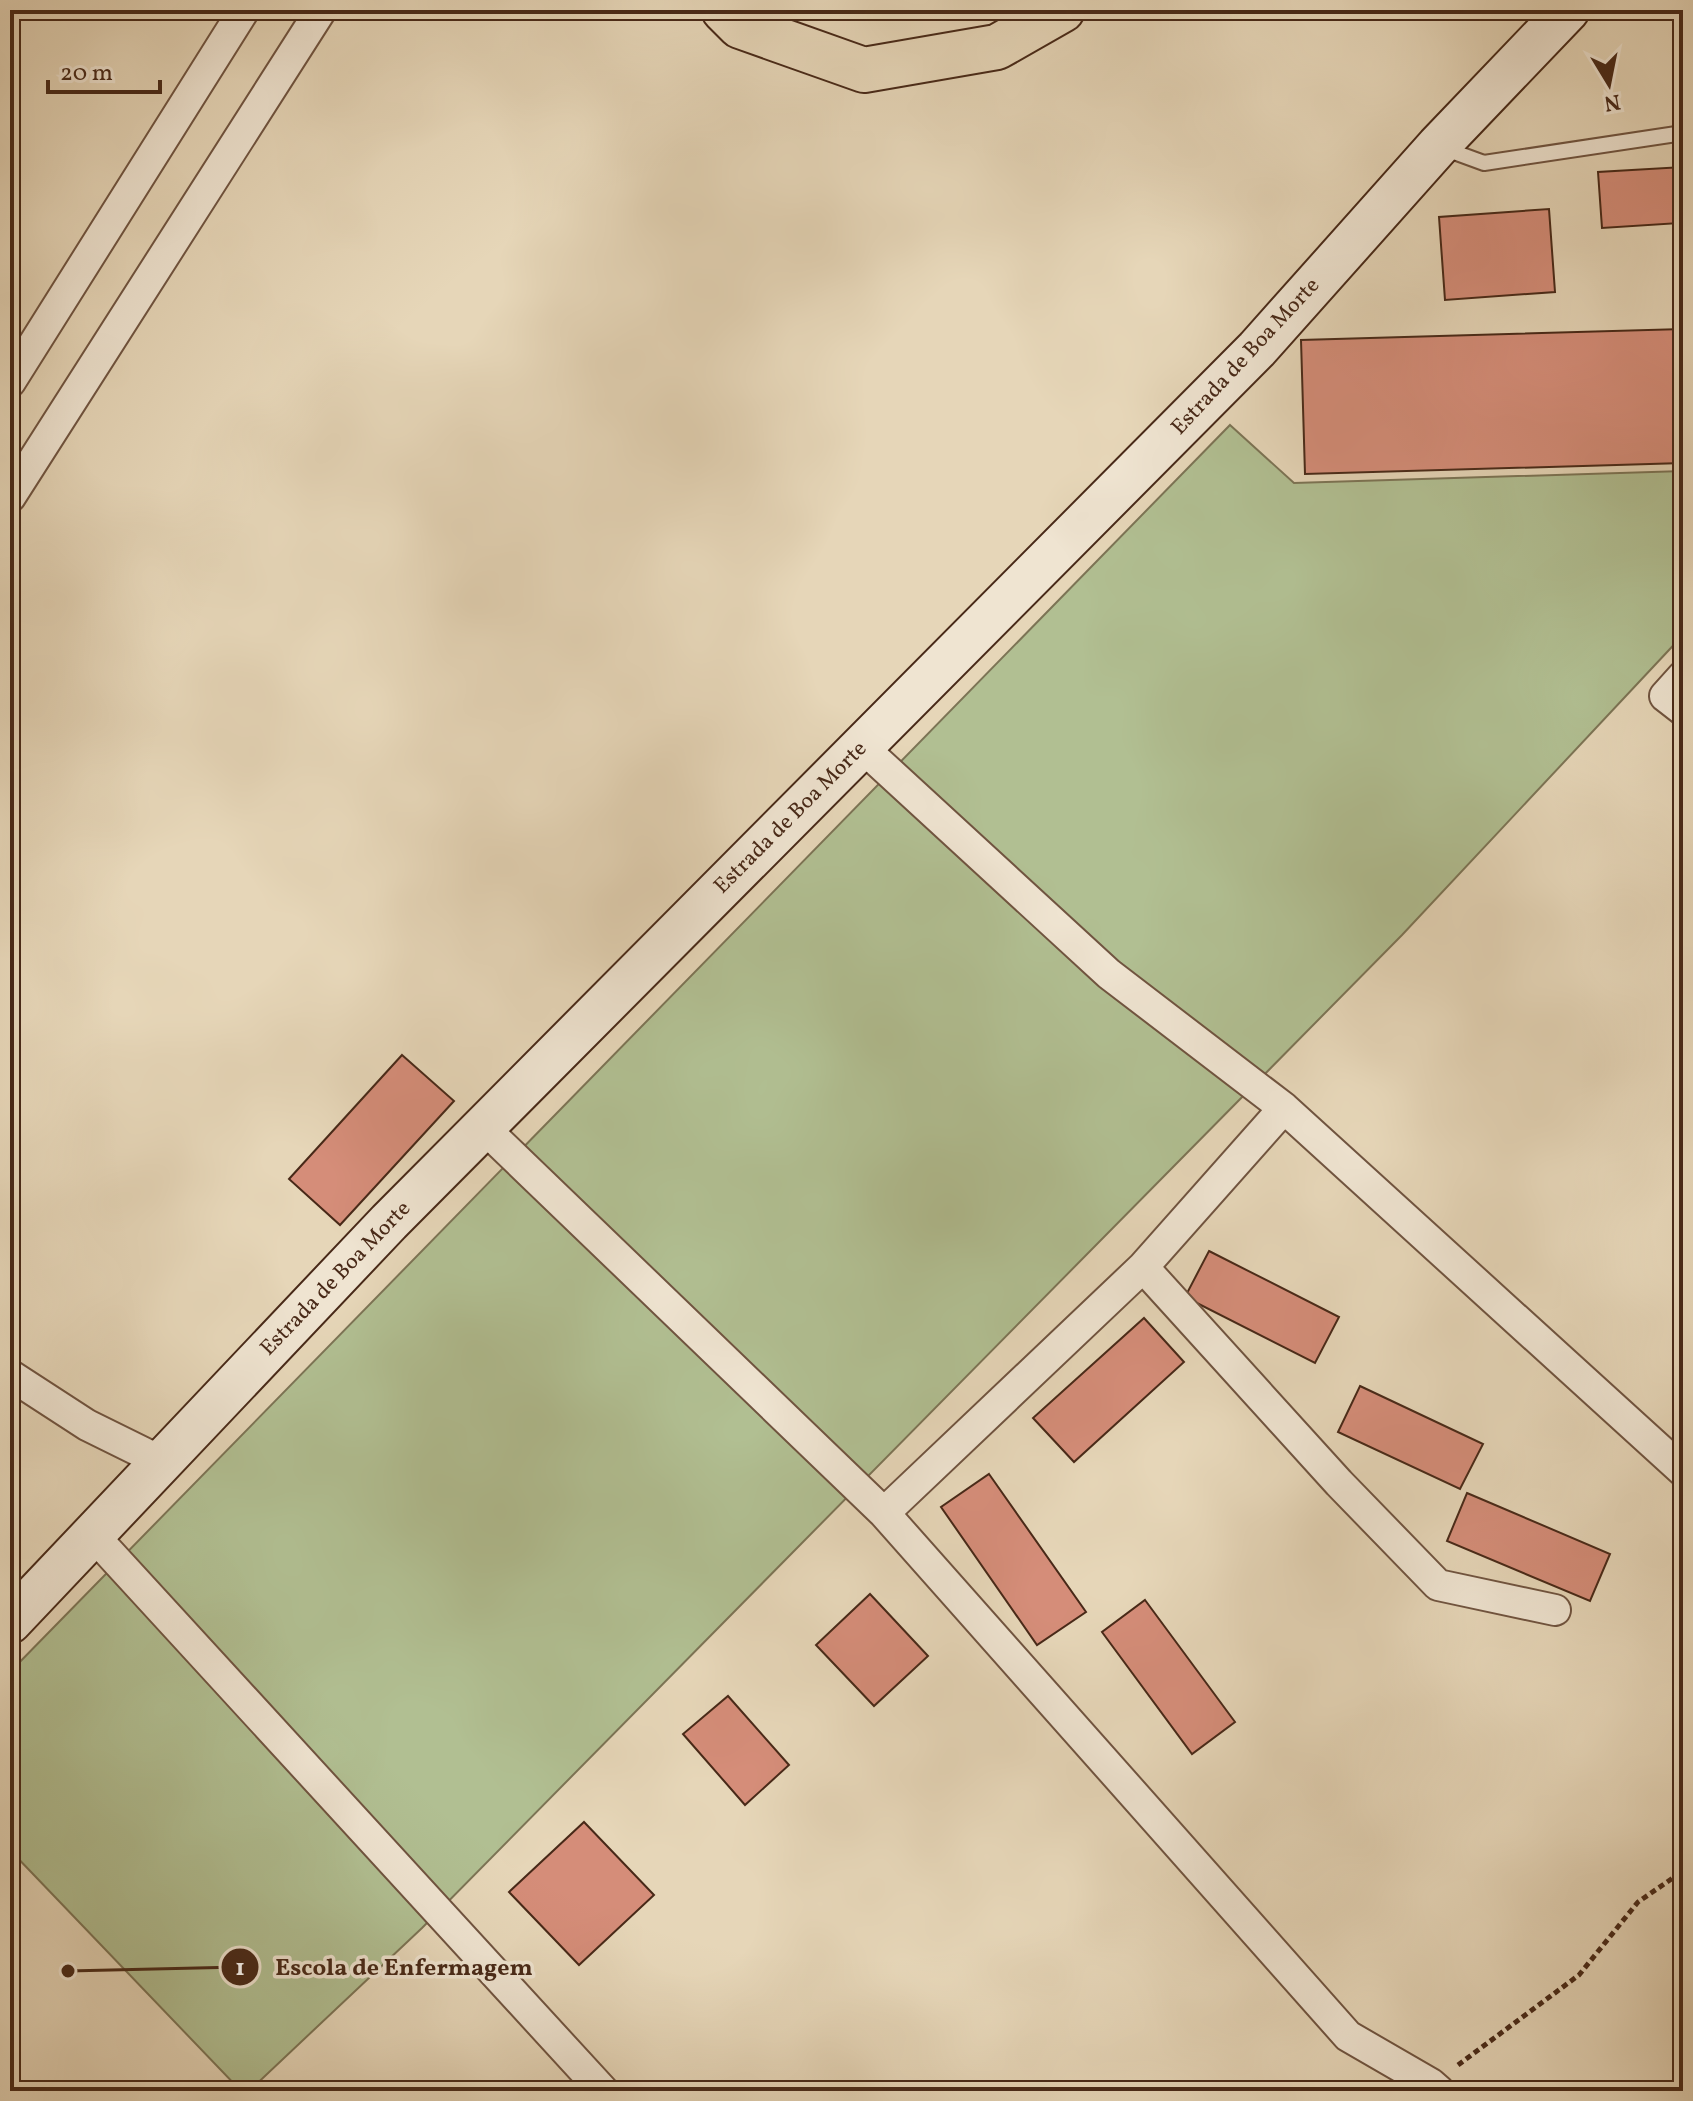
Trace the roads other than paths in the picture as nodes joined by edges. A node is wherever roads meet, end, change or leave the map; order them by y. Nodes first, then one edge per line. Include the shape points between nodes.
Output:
1 (244, 10) edge
2 (321, 10) edge
3 (724, 10) edge
4 (1062, 10) edge
5 (1568, 10) edge
6 (1683, 133) edge
7 (1438, 146) junction
8 (10, 382) edge
9 (10, 497) edge
10 (1683, 676) edge
11 (1683, 710) edge
12 (862, 747) junction
13 (1284, 1108) junction
14 (484, 1128) junction
15 (1143, 1267) junction
16 (10, 1375) edge
17 (162, 1462) junction
18 (1683, 1471) edge
19 (884, 1513) junction
20 (93, 1535) junction
21 (1555, 1610) dead end
22 (10, 1622) edge
23 (1435, 2087) edge
24 (603, 2091) edge

1 - 8 street
2 - 9 street
3 - 4 main road via 740,26 864,70 997,47
5 - 7 main road, Estrada de Boa Morte
6 - 7 lane via 1484,163
7 - 12 main road, Estrada de Boa Morte via 1257,349
10 - 11 street via 1665,696
12 - 13 street via 1109,974
12 - 14 main road, Estrada de Boa Morte
13 - 15 street
13 - 18 street
14 - 17 main road, Estrada de Boa Morte
14 - 19 street
15 - 19 street
15 - 21 street via 1438,1585
16 - 17 street via 87,1425
17 - 20 main road, Estrada de Boa Morte
19 - 23 street via 1348,2036
20 - 22 main road, Estrada de Boa Morte
20 - 24 street

